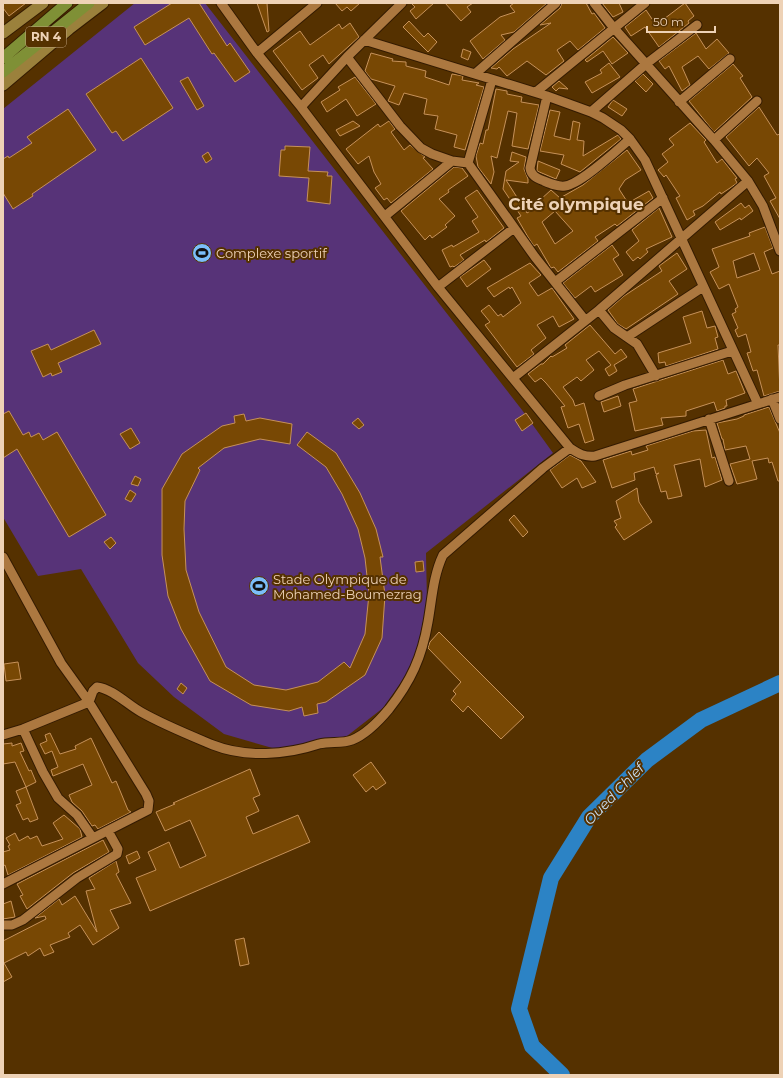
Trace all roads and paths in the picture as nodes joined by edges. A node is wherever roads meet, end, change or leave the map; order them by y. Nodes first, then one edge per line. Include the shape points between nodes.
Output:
1 (43, 3) edge
2 (67, 3) edge
3 (89, 3) edge
4 (103, 3) edge
5 (221, 3) edge
6 (317, 3) edge
7 (402, 3) edge
8 (556, 3) edge
9 (594, 3) edge
10 (645, 3) edge
11 (697, 25) dead end
12 (613, 27) junction
13 (3, 33) edge
14 (364, 40) junction
15 (257, 53) junction
16 (347, 57) junction
17 (3, 58) edge
18 (730, 59) dead end
19 (646, 64) junction
20 (3, 72) edge
21 (474, 74) junction
22 (492, 80) junction
23 (3, 85) edge
24 (536, 92) junction
25 (547, 96) junction
26 (757, 101) dead end
27 (679, 102) junction
28 (301, 107) junction
29 (591, 112) junction
30 (630, 139) junction
31 (714, 140) junction
32 (452, 161) junction
33 (468, 163) junction
34 (748, 181) junction
35 (663, 198) junction
36 (385, 216) junction
37 (514, 228) junction
38 (777, 232) edge
39 (681, 236) junction
40 (780, 251) edge
41 (555, 282) junction
42 (438, 287) junction
43 (703, 287) junction
44 (599, 310) junction
45 (585, 320) junction
46 (627, 337) junction
47 (732, 351) junction
48 (656, 376) junction
49 (513, 378) junction
50 (599, 396) dead end
51 (776, 398) edge
52 (758, 404) junction
53 (709, 419) junction
54 (780, 419) edge
55 (570, 448) junction
56 (729, 480) dead end
57 (3, 557) edge
58 (89, 702) junction
59 (23, 730) junction
60 (3, 735) edge
61 (108, 831) junction
62 (93, 838) junction
63 (3, 884) edge
64 (3, 925) edge

1 - 13 main road
2 - 17 highway, RN 4
3 - 20 highway, RN 4
4 - 23 main road via 68,29
5 - 15 street
6 - 15 street
7 - 14 street
8 - 21 street
9 - 12 street
10 - 12 street
11 - 19 street
12 - 19 street
12 - 24 street
14 - 16 street
14 - 21 street
15 - 28 street
16 - 28 street
16 - 32 street via 400,126 421,148
18 - 27 street
19 - 27 street
19 - 29 street
21 - 22 street
22 - 24 street
22 - 33 street
24 - 25 street
25 - 29 street
25 - 30 street via 530,168 536,178 560,187 572,185
26 - 31 street
27 - 31 street
28 - 36 street
29 - 30 street via 615,126
30 - 35 street via 645,160
31 - 34 street
32 - 33 street
32 - 36 street
33 - 37 street
34 - 38 street
34 - 39 street
35 - 39 street
35 - 41 street
36 - 42 street
37 - 41 street
37 - 42 street
38 - 40 street
39 - 43 street
39 - 44 street
41 - 45 street
42 - 49 street
43 - 46 street
43 - 47 street
44 - 45 street
44 - 46 street via 614,328
45 - 49 street
46 - 48 street via 642,350
47 - 48 street
47 - 52 street
48 - 50 street
49 - 55 street
51 - 52 street
51 - 54 street
52 - 53 street
53 - 55 street via 595,456 582,456
53 - 56 street
55 - 58 street via 443,555 435,579 423,650 415,671 382,718 352,740 324,743 283,753 230,750 184,733 141,712 100,687 95,688
57 - 58 street via 61,663
58 - 59 street
58 - 61 street via 150,801 148,810
59 - 60 street
59 - 62 street via 58,798 77,815
61 - 62 street
61 - 64 street via 118,849 117,854 77,878 23,920 12,926
62 - 63 street

